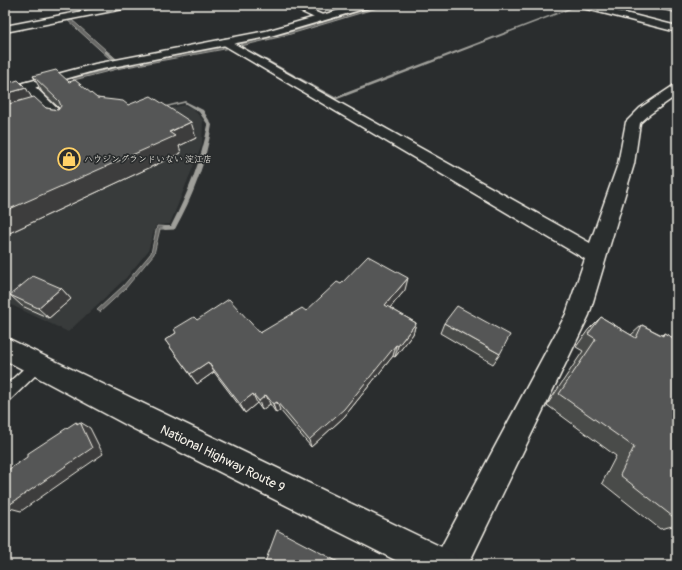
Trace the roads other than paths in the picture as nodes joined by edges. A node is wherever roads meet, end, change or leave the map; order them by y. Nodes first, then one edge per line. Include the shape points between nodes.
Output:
1 (128, 5) edge
2 (291, 5) edge
3 (367, 5) edge
4 (582, 5) edge
5 (322, 18) junction
6 (5, 29) edge
7 (677, 29) edge
8 (226, 42) junction
9 (28, 86) junction
10 (677, 89) edge
11 (5, 92) edge
12 (46, 106) junction
13 (33, 110) edge
14 (62, 121) edge
15 (597, 256) junction
16 (5, 348) edge
17 (37, 365) junction
18 (5, 395) edge
19 (442, 565) edge
20 (450, 565) edge

1 - 6 main road
2 - 5 main road
3 - 5 main road
4 - 7 main road
5 - 8 main road
8 - 9 main road via 122,61
8 - 15 main road
9 - 11 main road
9 - 12 main road
10 - 15 main road via 633,122 626,164
12 - 13 main road
12 - 14 main road
15 - 20 main road via 577,316
16 - 17 main road, National Highway Route 9
17 - 18 lane
17 - 19 main road, National Highway Route 9

